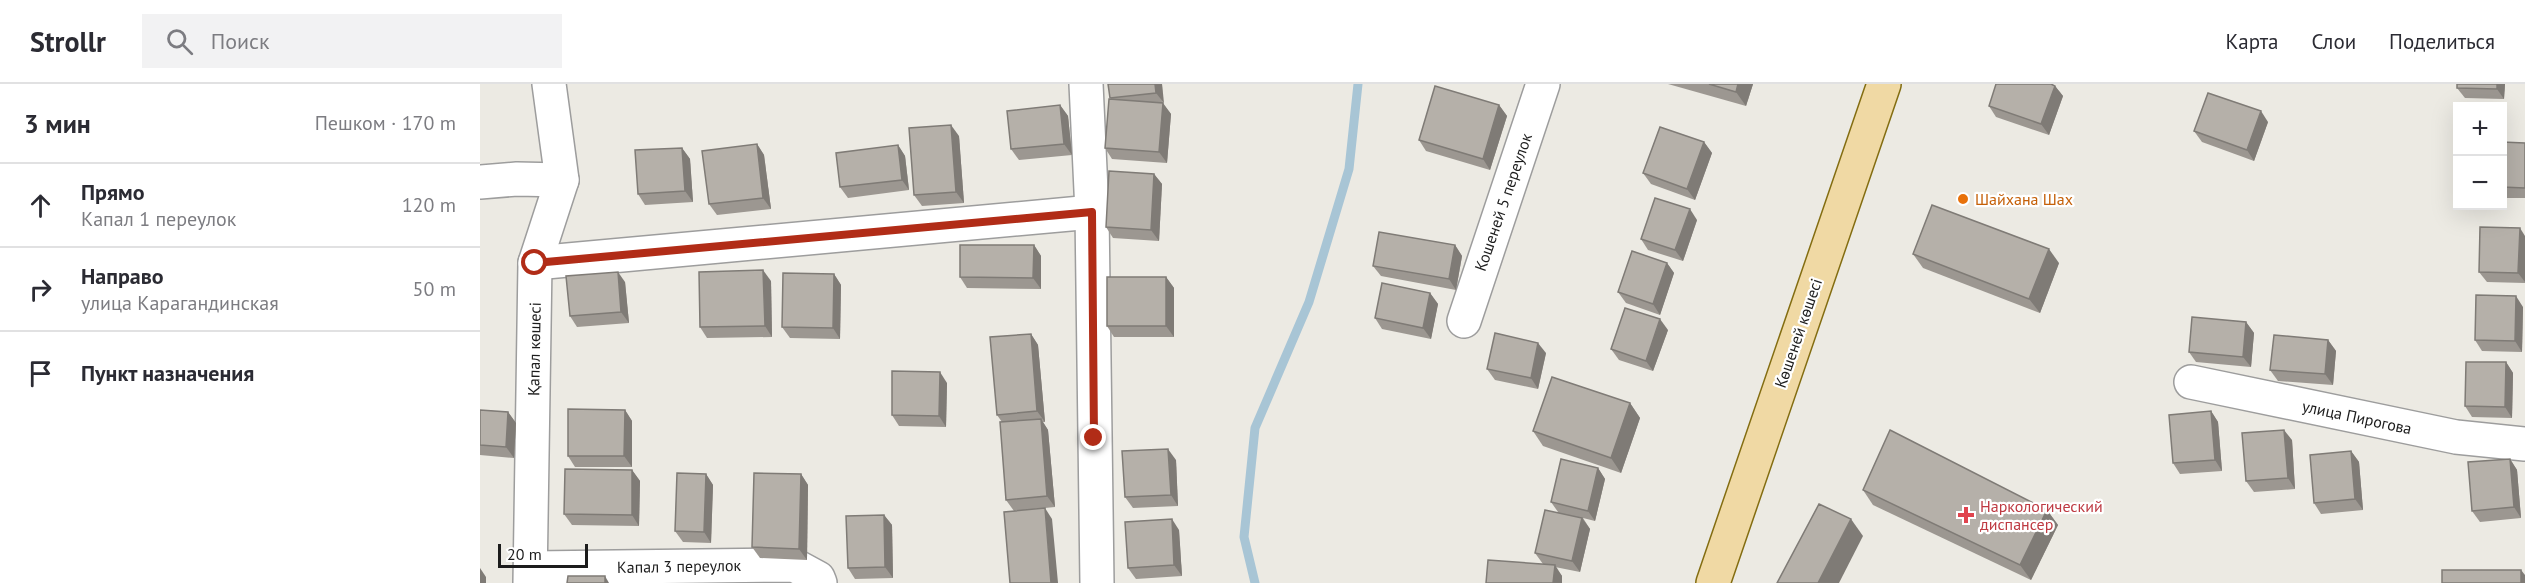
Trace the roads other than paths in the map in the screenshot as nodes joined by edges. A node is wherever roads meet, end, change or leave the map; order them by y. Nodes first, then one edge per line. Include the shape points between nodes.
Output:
1 (549, 84) edge
2 (1086, 84) edge
3 (1543, 84) edge
4 (1884, 84) edge
5 (562, 180) junction
6 (480, 182) edge
7 (1092, 212) junction
8 (535, 263) junction
9 (1464, 321) dead end
10 (2191, 382) dead end
11 (2525, 444) edge
12 (531, 575) edge
13 (820, 583) edge
14 (1097, 583) edge
15 (1713, 583) edge

1 - 5 street, Қапал көшесі
2 - 7 street
3 - 9 street, Кошеней 5 переулок
4 - 15 main road, Көшеней көшесі
5 - 6 street
5 - 8 street, Қапал көшесі
7 - 8 street
7 - 14 street
8 - 12 street, Қапал көшесі
10 - 11 street, улица Пирогова via 2456,437
12 - 13 street, Капал 3 переулок via 794,565

